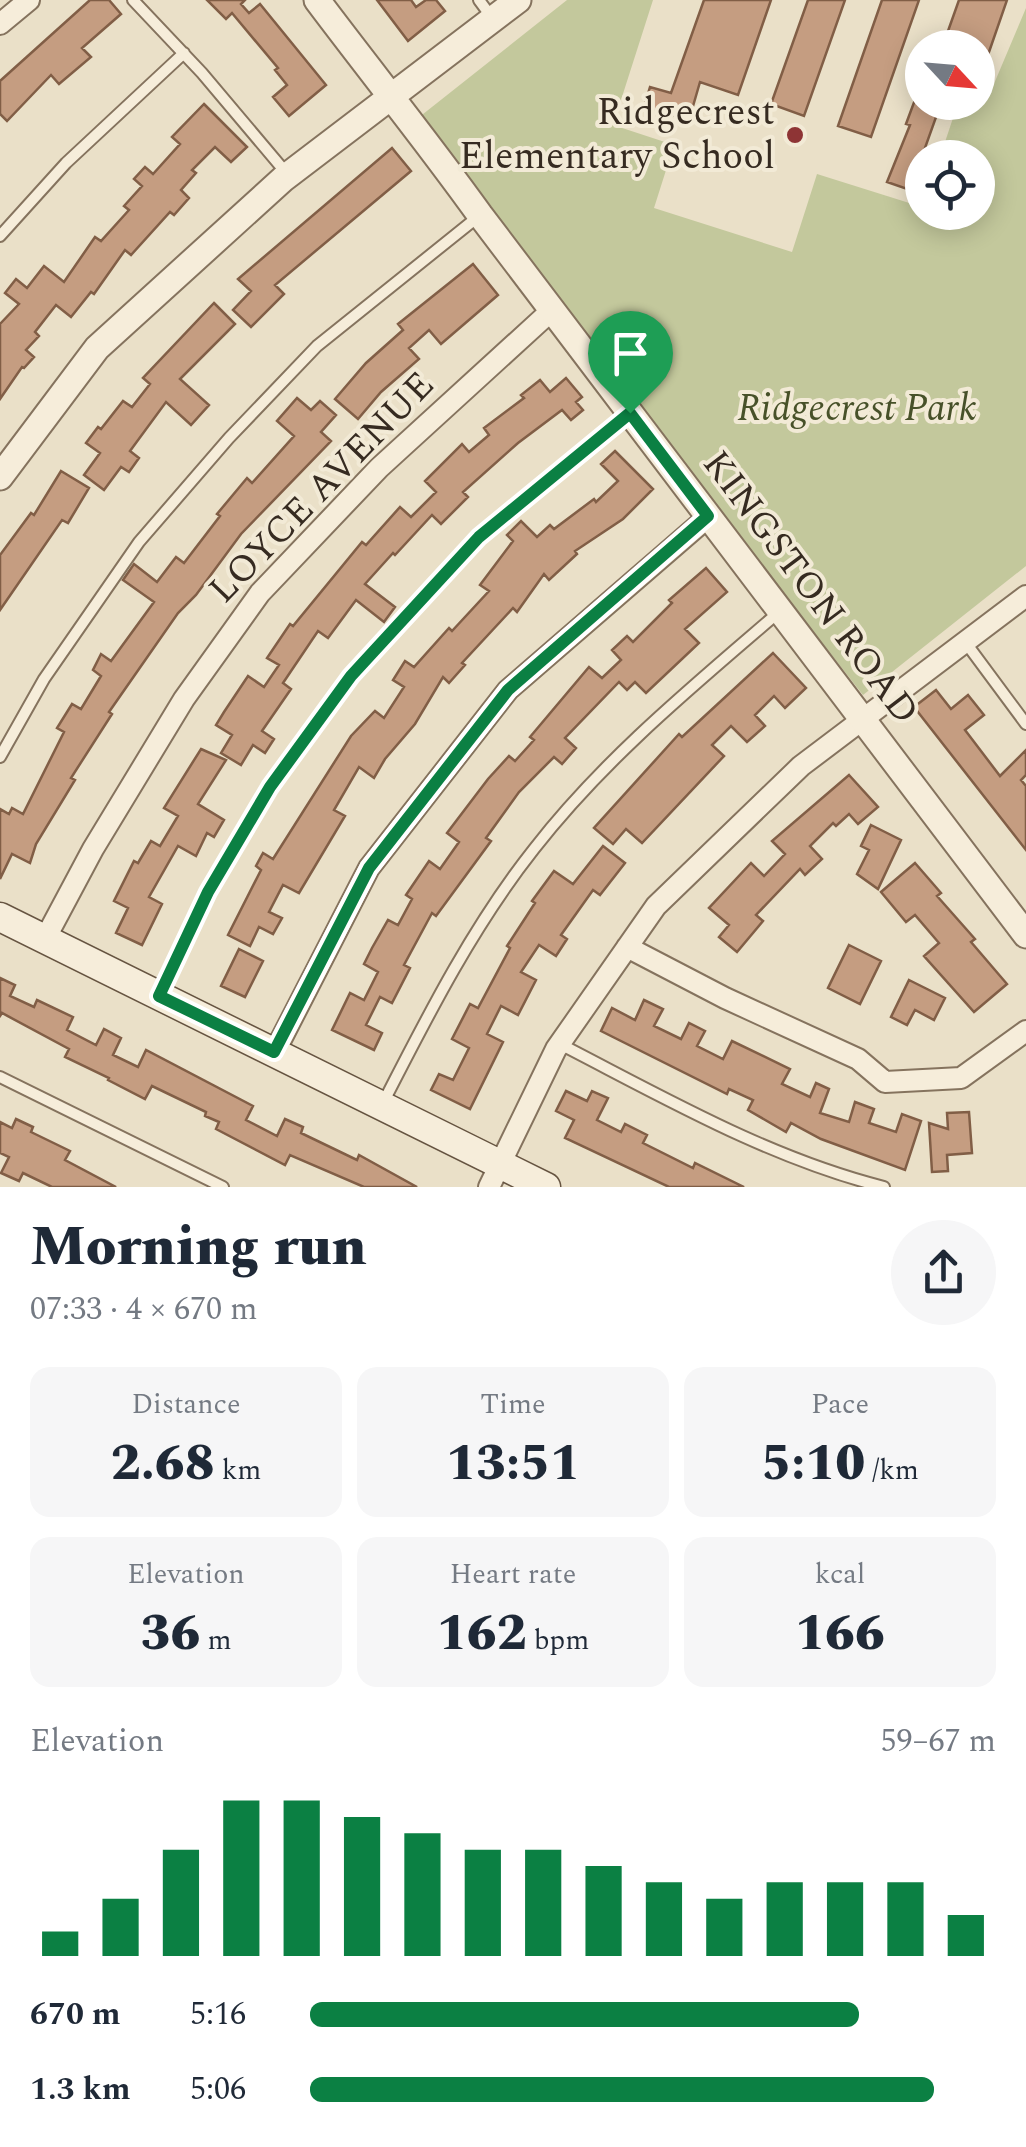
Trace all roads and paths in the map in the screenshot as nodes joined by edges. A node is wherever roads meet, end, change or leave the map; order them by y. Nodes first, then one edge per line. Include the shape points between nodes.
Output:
1 (29, 0) edge
2 (134, 0) edge
3 (316, 0) edge
4 (518, 0) edge
5 (486, 9) edge
6 (0, 24) edge
7 (184, 52) junction
8 (390, 97) junction
9 (288, 175) junction
10 (480, 215) junction
11 (0, 236) edge
12 (552, 310) junction
13 (630, 413) junction
14 (0, 477) edge
15 (708, 516) junction
16 (1026, 596) edge
17 (780, 611) junction
18 (965, 642) junction
19 (862, 720) junction
20 (1026, 724) edge
21 (0, 756) edge
22 (0, 918) edge
23 (1026, 935) edge
24 (44, 940) junction
25 (627, 947) junction
26 (159, 996) junction
27 (1026, 1031) edge
28 (560, 1044) junction
29 (274, 1052) junction
30 (0, 1077) edge
31 (381, 1106) junction
32 (494, 1176) edge
33 (223, 1187) edge
34 (546, 1187) edge
35 (884, 1187) edge

1 - 6 street
2 - 7 lane
3 - 8 street, KINGSTON ROAD
4 - 5 street
5 - 8 street
7 - 9 lane
7 - 11 lane
8 - 9 street
8 - 10 street, KINGSTON ROAD
9 - 14 street via 97,348
10 - 12 street, KINGSTON ROAD
10 - 21 lane via 317,346 229,438 139,542 44,679
12 - 13 street, KINGSTON ROAD
12 - 24 street, LOYCE AVENUE via 378,468 260,593 184,699
13 - 15 street, KINGSTON ROAD
13 - 26 lane via 479,537 351,676 270,787 208,892
15 - 17 street, KINGSTON ROAD
15 - 29 street via 508,690 369,868
16 - 18 street
17 - 19 street, KINGSTON ROAD
17 - 31 lane via 646,726 534,848 450,972
18 - 19 street
18 - 20 lane
19 - 23 street, KINGSTON ROAD
19 - 25 street via 801,766 695,868
22 - 24 main road
24 - 26 main road
25 - 27 street via 858,1059 885,1082 961,1078
25 - 28 street
26 - 29 main road
28 - 32 street
28 - 35 lane via 727,1129 827,1172
29 - 31 main road
30 - 33 lane
31 - 32 main road
32 - 34 main road

